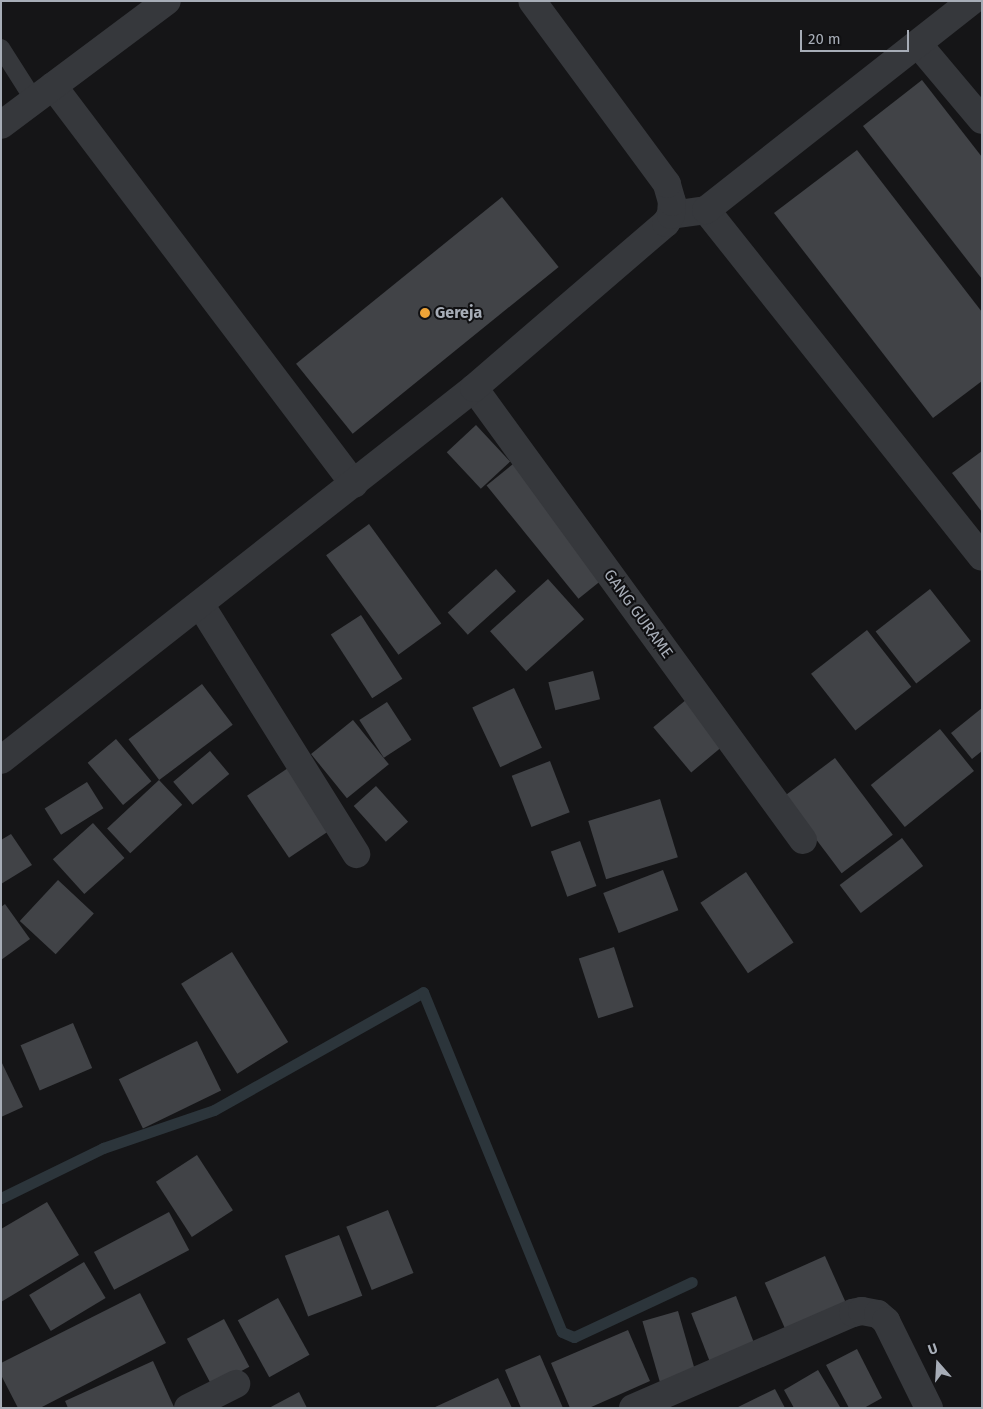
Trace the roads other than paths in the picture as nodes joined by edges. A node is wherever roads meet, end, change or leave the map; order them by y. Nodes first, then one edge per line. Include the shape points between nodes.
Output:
1 (168, 1) edge
2 (532, 1) edge
3 (972, 1) edge
4 (918, 44) junction
5 (1, 48) edge
6 (44, 93) junction
7 (982, 120) edge
8 (1, 125) edge
9 (706, 210) junction
10 (671, 215) junction
11 (474, 388) junction
12 (354, 484) junction
13 (982, 557) edge
14 (200, 604) junction
15 (1, 760) edge
16 (802, 840) dead end
17 (356, 854) dead end
18 (236, 1384) dead end
19 (188, 1408) edge
20 (633, 1408) edge
21 (929, 1408) edge

1 - 6 street
2 - 10 street via 667,184 672,195
3 - 4 street
4 - 7 street
4 - 9 street
5 - 6 lane
6 - 8 street
6 - 12 street
9 - 10 street
9 - 13 street
10 - 11 street via 666,223
11 - 12 street
11 - 16 street, GANG GURAME
12 - 14 street
14 - 15 street
14 - 17 street
18 - 19 street
20 - 21 street via 862,1311 878,1314 886,1321

